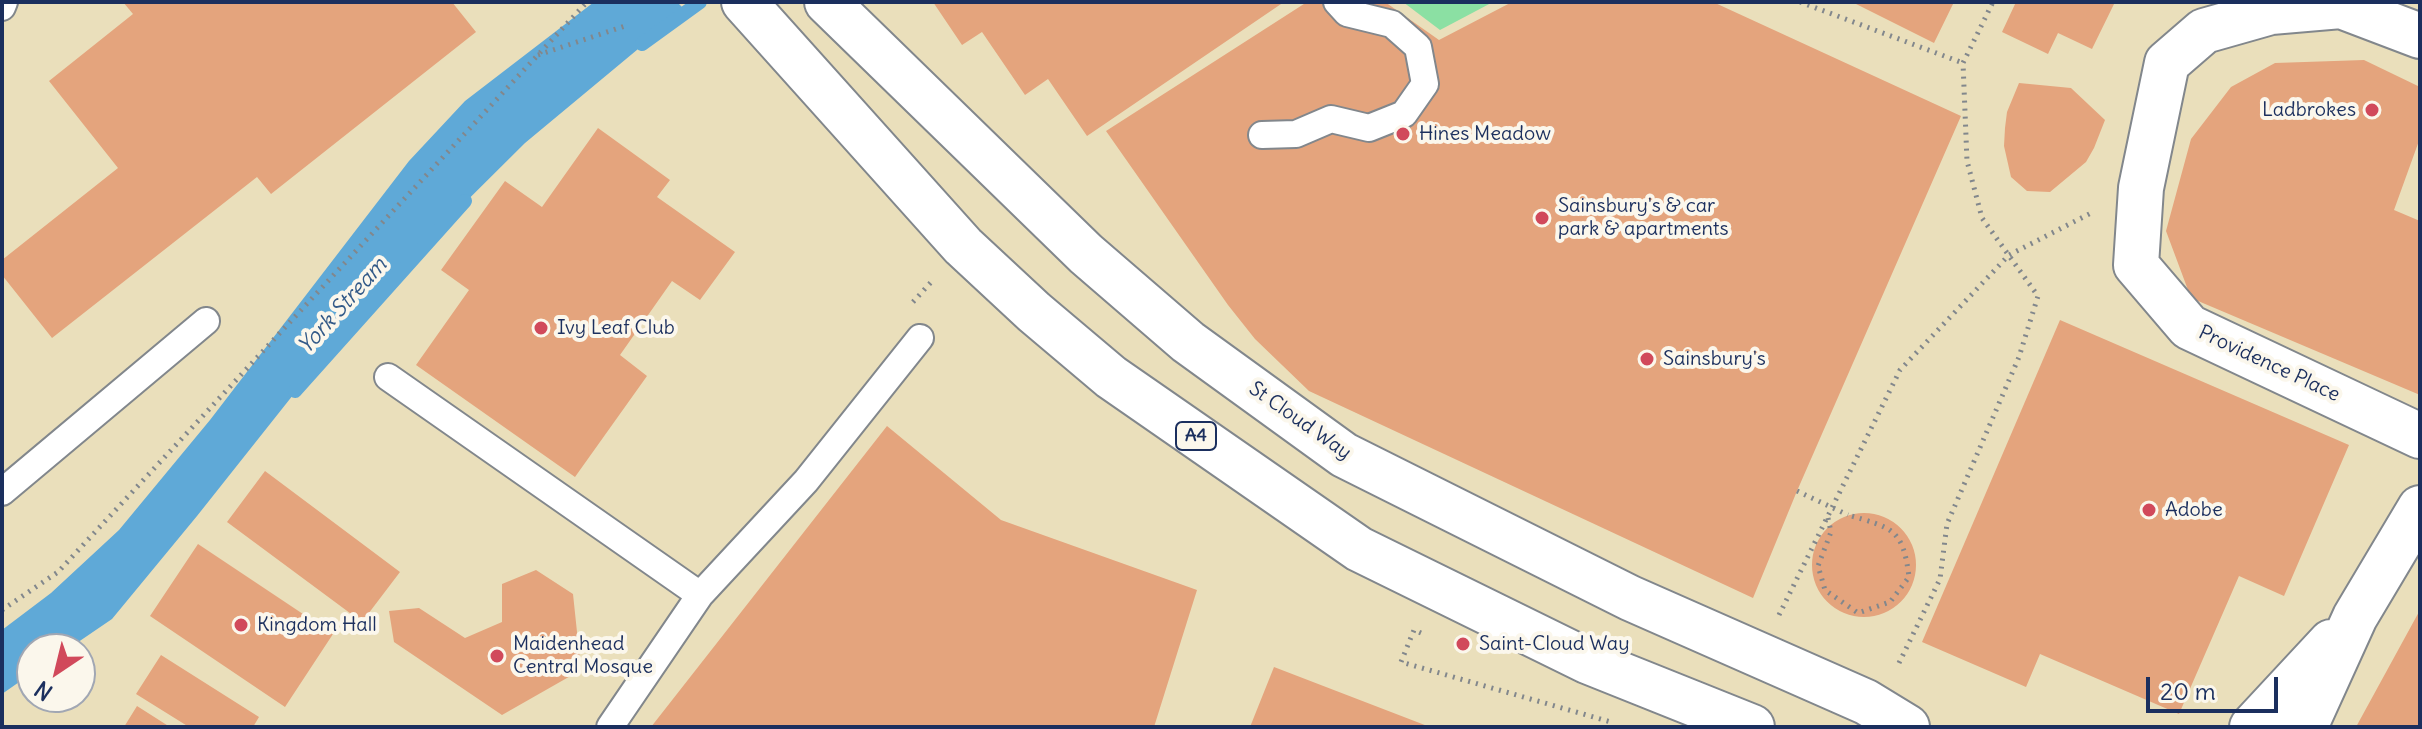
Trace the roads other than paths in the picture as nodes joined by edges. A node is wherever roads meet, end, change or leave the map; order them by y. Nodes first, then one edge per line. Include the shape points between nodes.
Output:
1 (744, 2) edge
2 (827, 2) edge
3 (1337, 2) edge
4 (2420, 36) edge
5 (1262, 135) dead end
6 (206, 321) dead end
7 (920, 338) dead end
8 (388, 377) dead end
9 (2420, 436) edge
10 (2, 492) edge
11 (2420, 508) edge
12 (700, 595) junction
13 (2355, 617) junction
14 (610, 727) edge
15 (1752, 727) edge
16 (1907, 727) edge
17 (2252, 727) edge
18 (2305, 727) edge

1 - 15 main road, A4 via 963,246 1111,377 1359,549 1587,661
2 - 16 main road, St Cloud Way via 1086,254 1188,342 1344,455 1630,598 1866,702
3 - 5 lane via 1347,13 1392,24 1418,47 1425,84 1404,114 1369,128 1331,119 1296,134
4 - 9 main road, Providence Place via 2341,6 2271,12 2204,31 2167,63 2141,188 2136,265 2189,327
6 - 10 lane
7 - 12 lane via 806,481
8 - 12 lane
11 - 13 main road
12 - 14 lane
13 - 17 main road
13 - 18 main road

